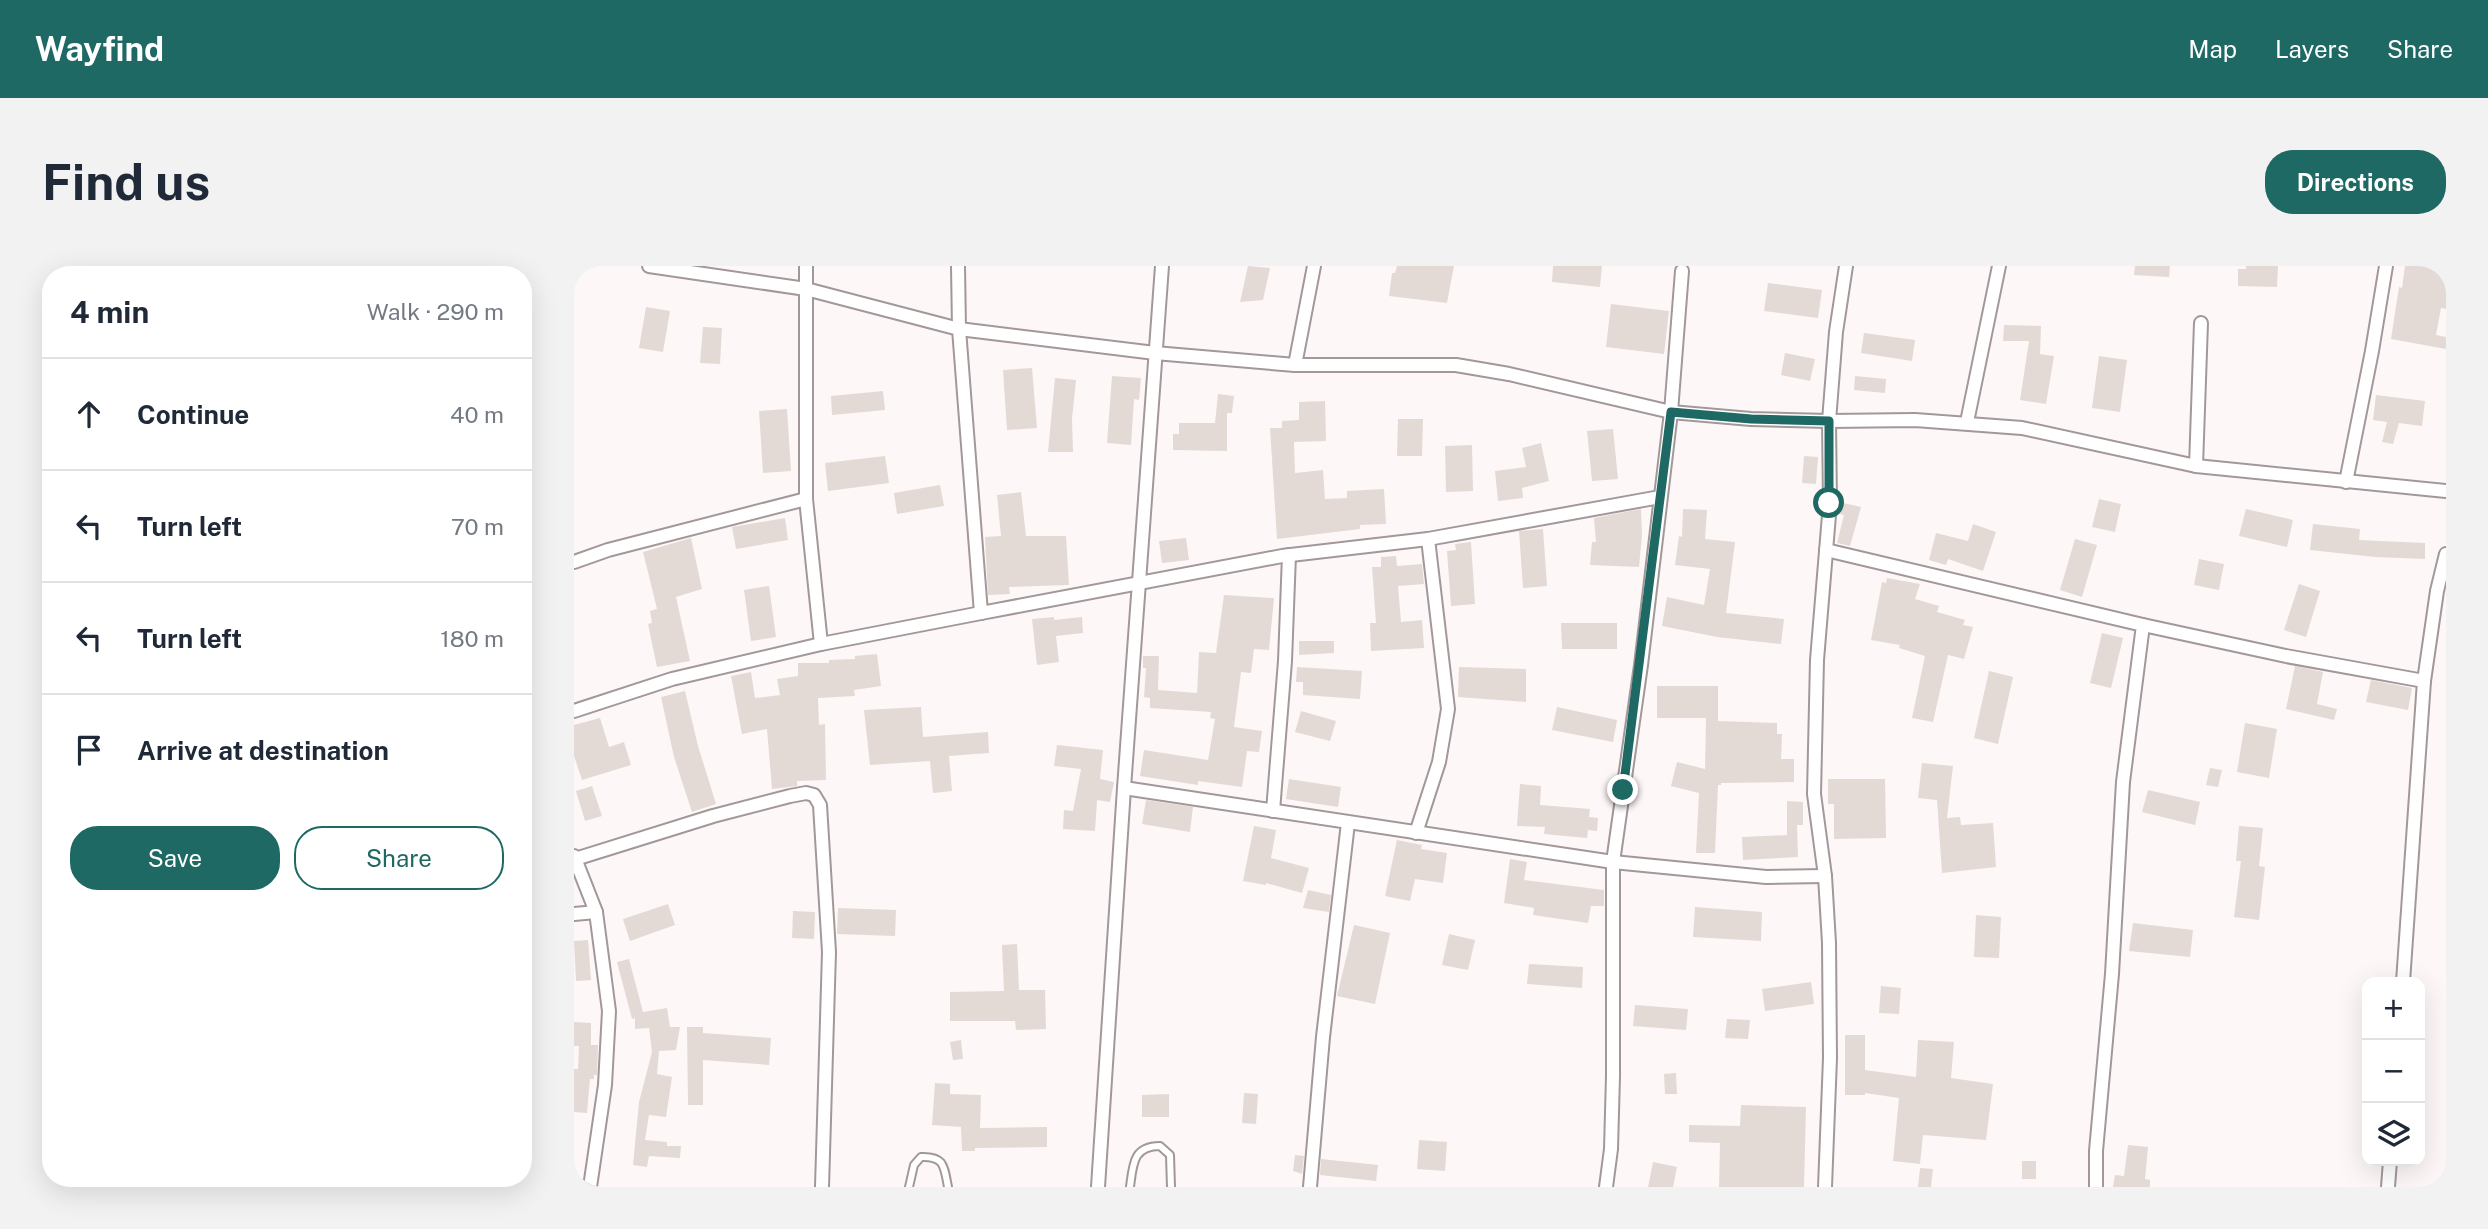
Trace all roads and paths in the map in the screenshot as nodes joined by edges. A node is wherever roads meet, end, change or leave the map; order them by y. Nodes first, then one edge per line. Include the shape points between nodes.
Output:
1 (649, 266) edge
2 (806, 266) edge
3 (958, 266) edge
4 (1163, 266) edge
5 (1314, 266) edge
6 (1846, 266) edge
7 (1999, 266) edge
8 (2386, 266) edge
9 (1682, 271) dead end
10 (806, 289) junction
11 (2201, 323) dead end
12 (959, 329) junction
13 (1155, 353) junction
14 (1295, 365) junction
15 (1671, 412) junction
16 (1829, 421) junction
17 (1967, 422) junction
18 (2196, 466) junction
19 (2346, 482) junction
20 (2446, 491) edge
21 (1661, 497) junction
22 (806, 499) junction
23 (1428, 539) junction
24 (1826, 550) junction
25 (2446, 554) edge
26 (1289, 555) junction
27 (574, 562) edge
28 (1139, 582) junction
29 (981, 613) junction
30 (2143, 625) junction
31 (821, 644) junction
32 (2424, 681) junction
33 (574, 711) edge
34 (1124, 788) junction
35 (1273, 811) junction
36 (1348, 823) junction
37 (1416, 833) junction
38 (575, 857) edge
39 (1613, 862) junction
40 (1825, 876) junction
41 (596, 912) junction
42 (574, 914) edge
43 (2403, 977) edge
44 (2390, 1166) edge
45 (590, 1187) edge
46 (822, 1187) edge
47 (909, 1187) edge
48 (948, 1187) edge
49 (1098, 1187) edge
50 (1130, 1187) edge
51 (1171, 1187) edge
52 (1310, 1187) edge
53 (1606, 1187) edge
54 (1825, 1187) edge
55 (2096, 1187) edge
56 (2388, 1187) edge

1 - 10 street
2 - 10 street
3 - 12 street
4 - 13 street
5 - 14 street
6 - 16 street
7 - 17 street
8 - 19 street
9 - 15 street
10 - 12 street
10 - 22 street
11 - 18 street
12 - 13 street
12 - 29 street
13 - 14 street
13 - 28 street
14 - 15 street via 1456,365
15 - 16 street
15 - 21 street
16 - 17 street
16 - 24 street
17 - 18 street via 2022,428
18 - 19 street
19 - 20 street
21 - 23 street
21 - 39 street
22 - 27 street
22 - 31 street
23 - 26 street
23 - 37 street via 1448,709 1439,762
24 - 30 street
24 - 40 street via 1817,660 1814,794
25 - 32 street
26 - 28 street
26 - 35 street
28 - 29 street
28 - 34 street
29 - 31 street
30 - 32 street
30 - 55 street via 2123,782
31 - 33 street via 672,679
32 - 43 street
34 - 35 street
34 - 49 street
35 - 36 street
36 - 37 street
36 - 52 street
37 - 39 street
38 - 41 street
38 - 46 street via 790,796 814,795 820,805 829,952
39 - 40 street via 1766,877
39 - 53 street via 1613,1062
40 - 54 street via 1829,943
41 - 42 street
41 - 45 street via 609,1011 605,1085
44 - 56 street
47 - 48 lane via 914,1165 921,1157 933,1157 944,1168
50 - 51 lane via 1135,1160 1146,1146 1160,1146 1170,1155

